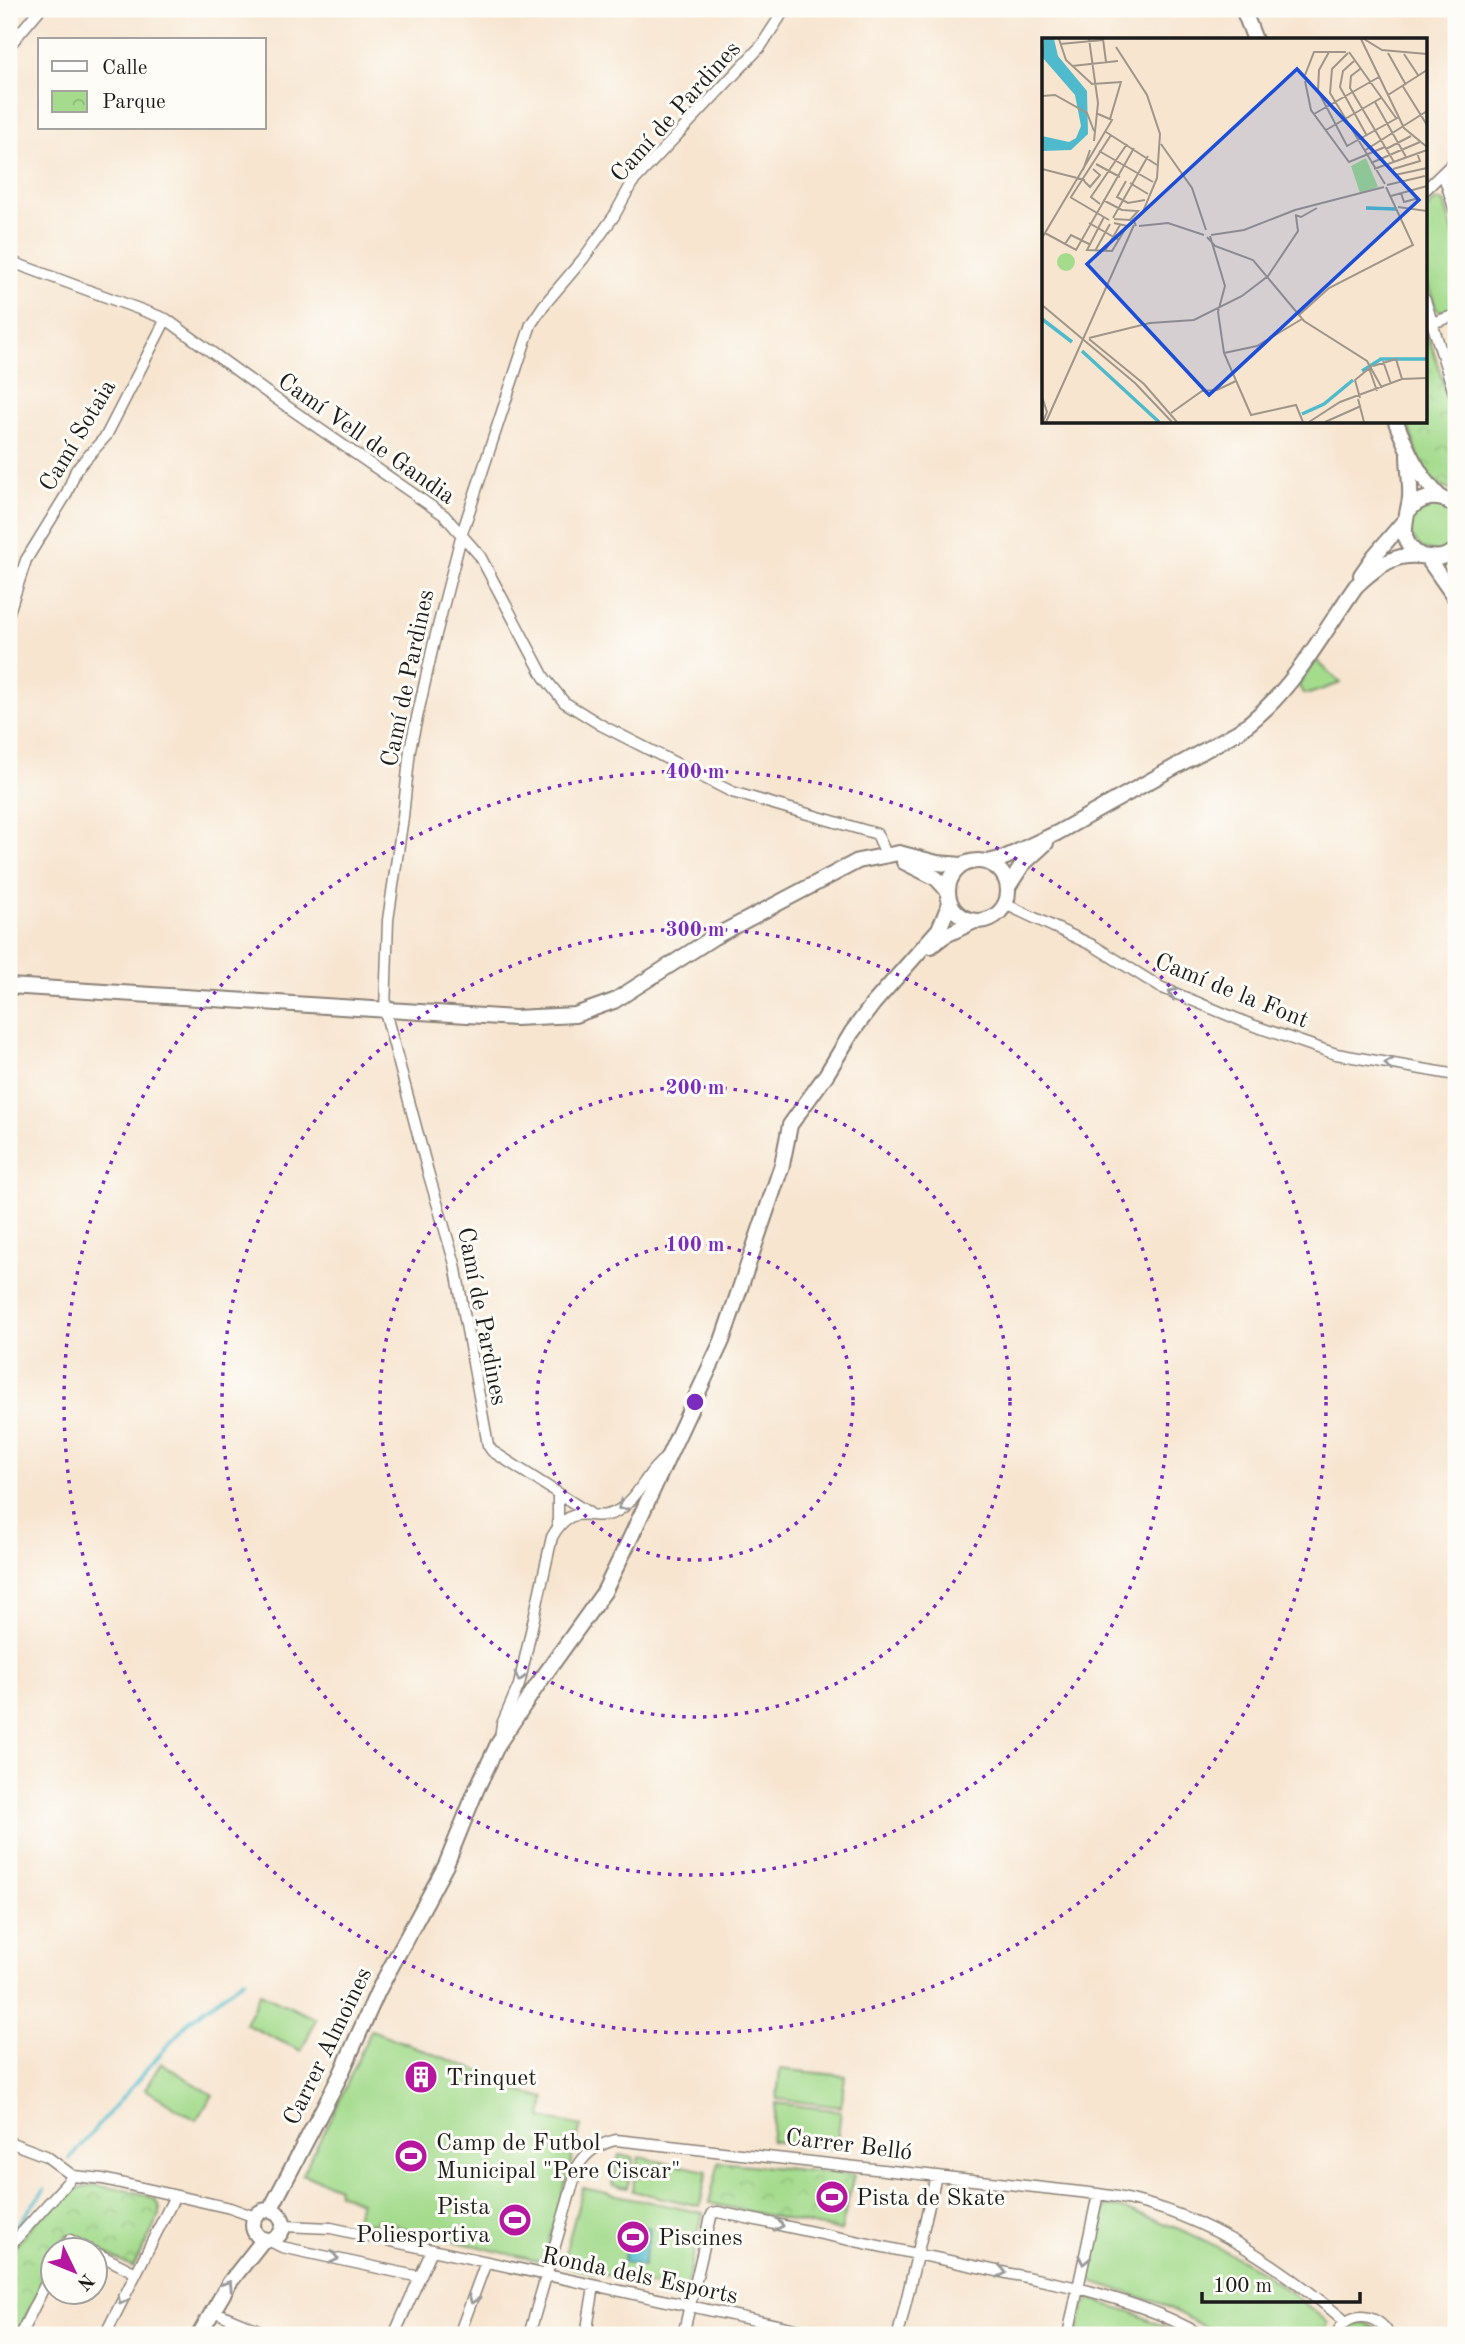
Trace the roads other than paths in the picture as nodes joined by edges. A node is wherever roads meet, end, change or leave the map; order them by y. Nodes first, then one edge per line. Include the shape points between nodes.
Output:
1 (40, 9) edge
2 (785, 9) edge
3 (1243, 9) edge
4 (1254, 38) edge
5 (9, 46) edge
6 (1456, 160) edge
7 (1443, 173) junction
8 (1426, 189) edge
9 (1456, 214) edge
10 (9, 261) edge
11 (1426, 303) edge
12 (1456, 315) edge
13 (166, 319) junction
14 (1432, 323) junction
15 (1456, 399) edge
16 (1397, 424) edge
17 (1408, 454) junction
18 (1449, 499) edge
19 (1406, 517) junction
20 (462, 533) junction
21 (1456, 550) edge
22 (1426, 558) junction
23 (1356, 586) junction
24 (1456, 599) edge
25 (9, 612) edge
26 (1057, 833) junction
27 (886, 854) junction
28 (988, 862) junction
29 (962, 865) junction
30 (1008, 887) junction
31 (949, 897) junction
32 (1005, 904) junction
33 (975, 921) junction
34 (913, 960) junction
35 (9, 986) edge
36 (385, 1011) junction
37 (1456, 1075) edge
38 (668, 1457) junction
39 (558, 1494) junction
40 (589, 1513) junction
41 (558, 1527) junction
42 (498, 1744) junction
43 (9, 2141) edge
44 (73, 2176) junction
45 (936, 2176) junction
46 (1098, 2194) junction
47 (175, 2196) junction
48 (270, 2210) junction
49 (256, 2217) junction
50 (284, 2226) junction
51 (266, 2240) junction
52 (9, 2248) edge
53 (432, 2250) junction
54 (917, 2254) junction
55 (108, 2258) edge
56 (486, 2262) junction
57 (136, 2273) junction
58 (546, 2276) junction
59 (420, 2277) junction
60 (594, 2286) junction
61 (1078, 2288) junction
62 (38, 2299) edge
63 (689, 2307) junction
64 (213, 2311) junction
65 (1346, 2322) junction
66 (20, 2335) edge
67 (105, 2335) edge
68 (199, 2335) edge
69 (270, 2335) edge
70 (394, 2335) edge
71 (459, 2335) edge
72 (529, 2335) edge
73 (586, 2335) edge
74 (683, 2335) edge
75 (823, 2335) edge
76 (898, 2335) edge
77 (1068, 2335) edge
78 (1201, 2335) edge
79 (1336, 2335) edge
80 (1389, 2335) edge

1 - 5 street
2 - 20 street, Camí de Pardines via 761,46 632,183 614,216 531,324
3 - 4 street
6 - 7 street
7 - 8 street
7 - 9 street
10 - 13 street, Camí Vell de Gandia
11 - 14 street
12 - 14 street
13 - 20 street, Camí Vell de Gandia via 444,515
13 - 25 street, Camí Sotaia via 106,436 76,470 26,560
14 - 15 street
16 - 17 street
17 - 18 street via 1428,484
17 - 19 street
18 - 19 street via 1422,500
19 - 22 street via 1405,539
19 - 23 street
20 - 27 street, Camí Vell de Gandia via 480,556 544,677 564,702 732,792 877,834
20 - 36 street, Camí de Pardines via 410,749 388,920
21 - 22 street via 1439,559
22 - 23 street via 1392,561
22 - 24 street
23 - 26 street via 1289,684 1262,713 1219,743
26 - 28 street
26 - 30 street via 1023,864
27 - 29 street
27 - 31 street via 926,872
27 - 36 street via 842,868 714,937 614,1001 586,1012 515,1018
28 - 29 street via 973,860
28 - 30 street via 1001,870
29 - 31 street via 950,878
30 - 32 street
31 - 33 street via 961,916
31 - 34 street via 939,929
32 - 33 street via 991,918
37 -> 32 street, Camí de la Font via 1336,1054 1229,1016 1160,987 1094,946
33 - 34 street via 944,936
34 - 38 street, Carrer Almoines via 852,1032 790,1125 782,1165 722,1341
35 - 36 street
36 - 39 street, Camí de Pardines via 456,1264 488,1444
38 -> 40 street via 658,1463 621,1510 609,1515
38 - 42 street, Carrer Almoines via 604,1592
39 - 40 street, Camí de Pardines
39 - 41 street
40 - 41 street via 568,1517
41 -> 42 street via 519,1685
42 - 48 street, Carrer Almoines via 446,1865
43 - 44 street via 46,2156
44 - 47 street
44 - 52 street
45 - 46 street, Carrer Belló
45 - 54 street
45 - 58 street, Carrer Belló via 616,2140 587,2153 578,2166
46 -> 61 street
46 - 65 street, Carrer Belló via 1139,2201 1218,2232 1275,2265
47 - 49 street
47 - 57 street
48 - 49 street
48 - 50 street via 280,2214
49 - 51 street via 254,2229
50 - 51 street via 278,2237
50 - 53 street, Ronda dels Esports via 331,2228
51 -> 59 street
64 -> 51 street via 242,2264
53 - 56 street, Ronda dels Esports
53 - 59 street
54 -> 61 street
63 -> 54 street via 713,2213
54 - 76 street
55 - 57 street
56 - 58 street, Ronda dels Esports
56 -> 71 street
57 -> 67 street
58 - 60 street, Ronda dels Esports
58 - 72 street
59 - 70 street
60 - 63 street, Ronda dels Esports
60 - 73 street
61 - 77 street
61 - 78 street via 1155,2311
62 - 66 street
63 - 74 street
63 - 75 street, Ronda dels Esports
64 - 68 street
64 - 69 street
65 - 79 street
65 - 80 street via 1371,2318

